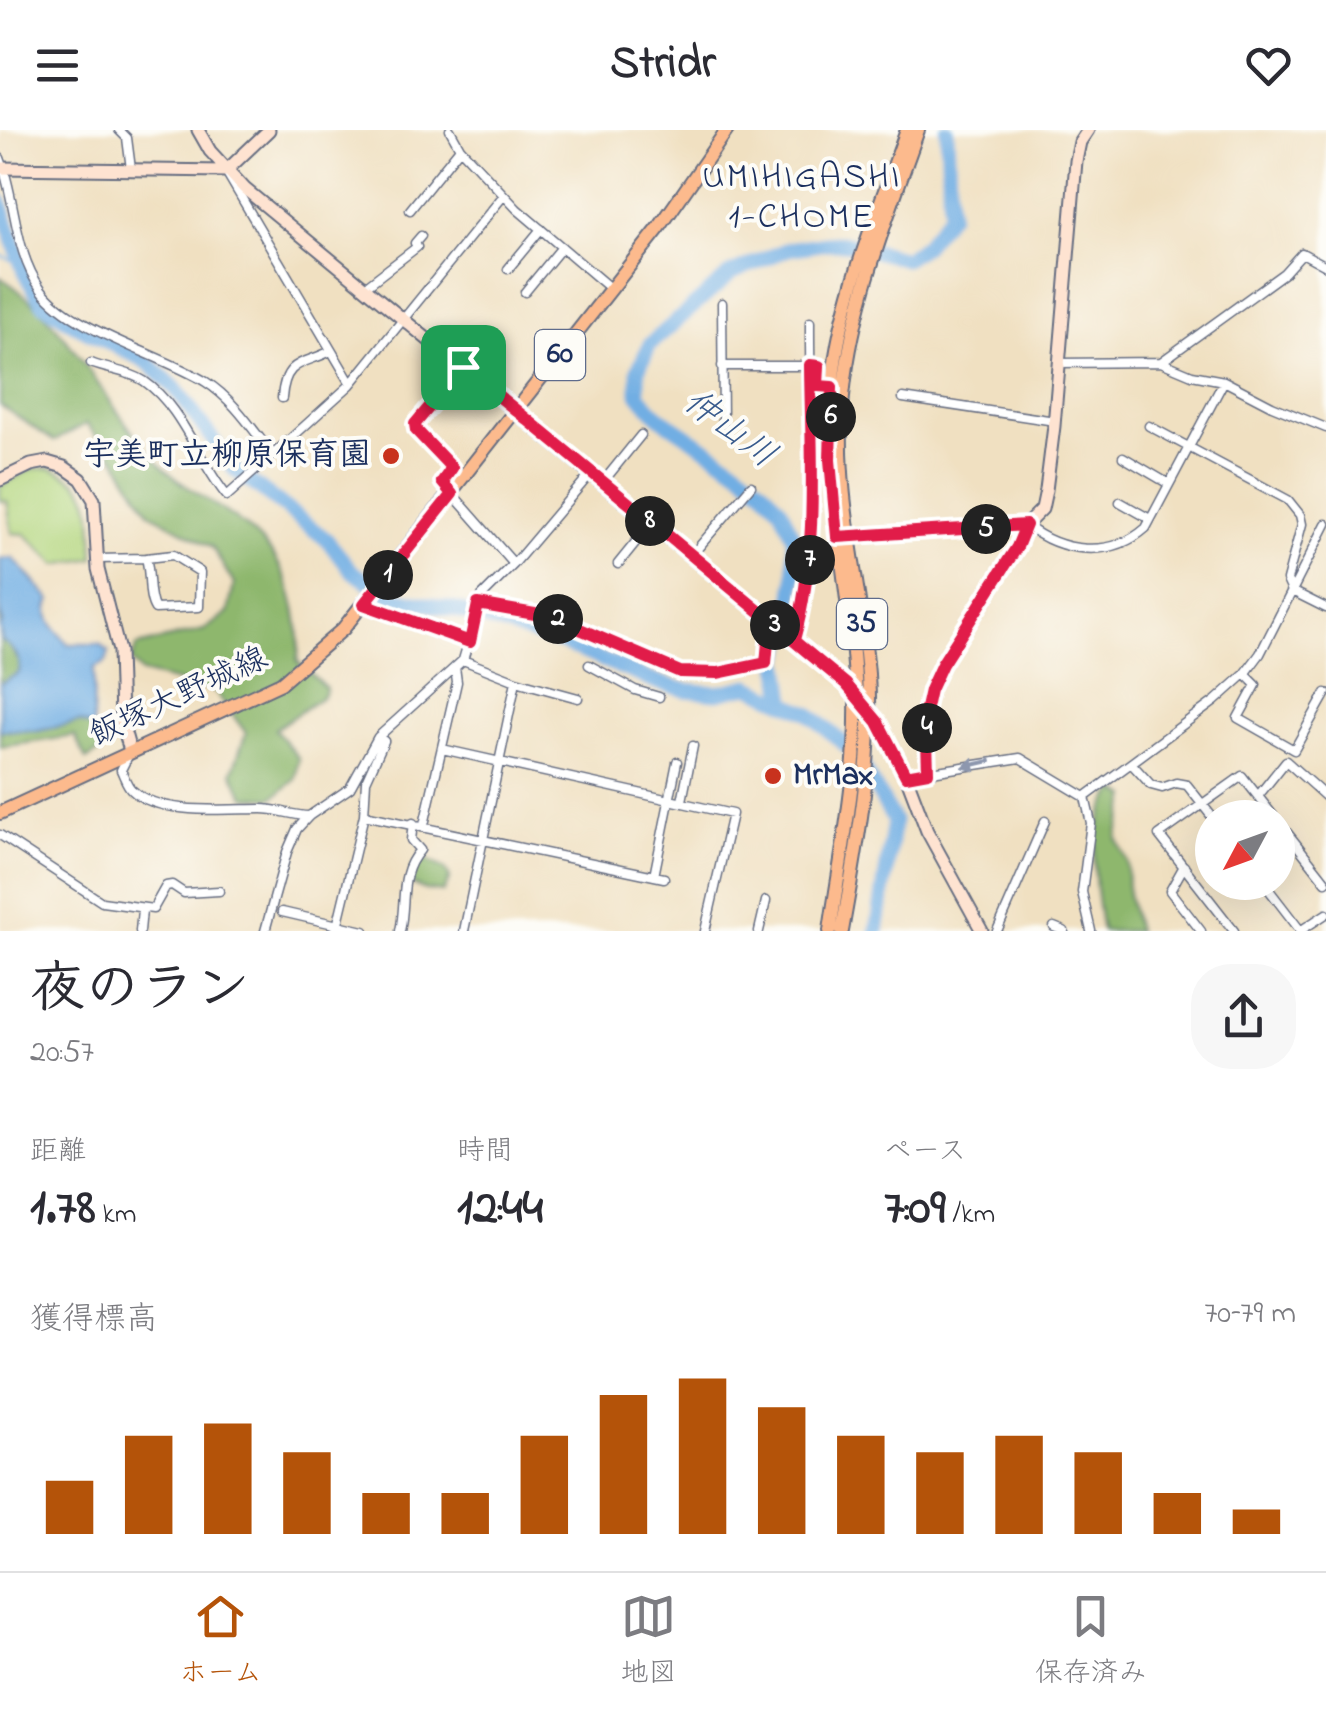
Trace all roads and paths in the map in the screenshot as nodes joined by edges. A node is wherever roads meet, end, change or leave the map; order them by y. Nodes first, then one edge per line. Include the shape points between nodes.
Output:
1 (119, 130) edge
2 (198, 130) edge
3 (269, 130) edge
4 (450, 130) edge
5 (727, 130) edge
6 (907, 130) edge
7 (918, 130) edge
8 (1088, 130) edge
9 (460, 148) junction
10 (1, 165) edge
11 (131, 169) junction
12 (226, 171) junction
13 (504, 194) junction
14 (410, 210) dead end
15 (541, 229) junction
16 (875, 235) junction
17 (421, 236) dead end
18 (562, 247) junction
19 (867, 261) junction
20 (1326, 266) edge
21 (508, 269) dead end
22 (365, 287) junction
23 (611, 289) junction
24 (525, 292) dead end
25 (722, 303) dead end
26 (403, 318) junction
27 (810, 322) dead end
28 (332, 351) junction
29 (1059, 362) junction
30 (1161, 362) junction
31 (91, 363) dead end
32 (810, 365) junction
33 (722, 366) junction
34 (463, 367) junction
35 (1224, 381) junction
36 (350, 382) junction
37 (832, 387) junction
38 (282, 398) dead end
39 (903, 398) dead end
40 (517, 410) junction
41 (1055, 421) junction
42 (724, 424) dead end
43 (1149, 426) dead end
44 (1326, 428) edge
45 (641, 436) dead end
46 (1189, 447) junction
47 (273, 455) junction
48 (1124, 457) dead end
49 (592, 472) junction
50 (0, 480) edge
51 (604, 482) junction
52 (1170, 484) junction
53 (750, 486) dead end
54 (452, 494) junction
55 (1120, 502) dead end
56 (1150, 520) junction
57 (652, 522) junction
58 (1326, 524) edge
59 (1026, 525) junction
60 (843, 537) junction
61 (692, 555) junction
62 (146, 558) junction
63 (98, 559) junction
64 (514, 564) junction
65 (618, 564) dead end
66 (1292, 591) junction
67 (367, 601) junction
68 (478, 605) junction
69 (1326, 608) edge
70 (772, 622) junction
71 (471, 640) junction
72 (794, 640) junction
73 (464, 660) junction
74 (589, 665) dead end
75 (455, 667) junction
76 (1244, 674) junction
77 (516, 681) junction
78 (1326, 694) edge
79 (660, 697) dead end
80 (578, 698) dead end
81 (856, 699) junction
82 (868, 712) junction
83 (1313, 716) junction
84 (1326, 723) edge
85 (378, 737) junction
86 (693, 746) dead end
87 (442, 749) junction
88 (130, 751) junction
89 (500, 762) junction
90 (677, 762) dead end
91 (1131, 762) junction
92 (928, 772) junction
93 (906, 776) junction
94 (1258, 796) junction
95 (1085, 797) junction
96 (1326, 797) edge
97 (670, 799) junction
98 (1199, 800) edge
99 (1204, 800) edge
100 (1261, 800) edge
101 (682, 802) junction
102 (1195, 807) edge
103 (0, 812) edge
104 (364, 815) junction
105 (309, 816) junction
106 (1045, 821) dead end
107 (413, 823) junction
108 (424, 825) junction
109 (0, 835) edge
110 (484, 838) junction
111 (1295, 843) edge
112 (1184, 866) junction
113 (1326, 882) edge
114 (219, 891) dead end
115 (766, 900) dead end
116 (1277, 900) edge
117 (142, 910) junction
118 (282, 912) dead end
119 (1326, 914) edge
120 (1054, 927) dead end
121 (337, 928) edge
122 (140, 931) edge
123 (265, 931) edge
124 (364, 931) edge
125 (400, 931) edge
126 (464, 931) edge
127 (705, 931) edge
128 (759, 931) edge
129 (830, 931) edge
130 (842, 931) edge
131 (982, 931) edge
132 (996, 931) edge
133 (1064, 931) edge
134 (1090, 931) edge
135 (1201, 931) edge
136 (1234, 931) edge
137 (1300, 931) edge

1 - 11 street via 127,138
2 - 12 street
3 - 12 street
4 - 9 street
5 - 23 main road, 飯塚大野城線 / 60
6 - 16 main road, 35
7 - 16 main road, 35
8 - 29 street via 1076,161
9 - 13 street
9 - 14 street
10 - 11 street
10 - 47 street via 34,277 49,299 78,320 204,381
11 - 12 street
12 - 22 street
12 - 28 street
13 - 15 street
13 - 26 street
15 - 18 street
15 - 21 street
16 - 19 main road, 35
17 - 22 street via 399,264
18 - 23 street
18 - 24 street
19 - 37 main road, 35 via 848,302
19 - 60 main road, 35 via 842,410
20 - 30 street via 1302,253
22 - 26 street
23 - 40 main road, 飯塚大野城線 / 60
25 - 33 street
26 - 34 street
26 - 36 street
27 - 32 street
28 - 36 street
28 - 38 street via 291,369
29 - 30 street
29 - 41 street
30 - 35 street
31 - 47 street via 156,390 228,496
32 - 33 street
32 - 37 street via 819,366 818,386
32 - 72 street via 812,542
33 - 42 street
34 - 40 street
34 - 54 street via 415,424 452,468 442,482
35 - 44 street
35 - 46 street
36 - 47 street
37 - 60 main road, 35 via 830,460
39 - 41 street
40 - 49 street
40 - 54 main road, 飯塚大野城線 / 60
41 - 59 street via 1042,509
43 - 46 street
45 - 51 street
46 - 52 street
46 - 66 street via 1296,509 1301,534 1289,565
48 - 52 street
49 - 51 street
49 - 64 street
50 - 63 street via 47,462 81,479 94,500
51 - 57 street
52 - 56 street
53 - 61 street
54 - 64 street
54 - 67 main road, 飯塚大野城線 / 60
55 - 56 street
56 - 59 street via 1137,536 1096,550 1072,548
57 - 61 street
57 - 65 street
58 - 66 street
59 - 60 street
59 - 92 street via 930,690
60 - 81 main road, 35
60 - 82 main road, 35 via 861,610
61 - 70 street
62 - 62 street via 155,609 198,607 200,572 173,555
62 - 63 street
63 - 88 street via 119,651
64 - 68 street
66 - 69 street
66 - 76 street
67 - 71 street
67 - 88 main road, 飯塚大野城線 / 60 via 281,683
68 - 70 street via 552,617 647,660 696,674 762,666
68 - 71 street
70 - 72 street
71 - 73 street
72 - 81 street
73 - 75 street
73 - 77 street
74 - 79 street
75 - 85 street
75 - 87 street
76 - 83 street via 1256,685 1238,718 1294,750
76 - 91 street
77 - 80 street
77 - 89 street
78 - 83 street
81 - 82 street
81 - 129 main road, 35 via 852,783
82 - 93 street
82 - 130 main road, 35 via 864,800
83 - 84 street
85 - 104 street via 384,741 366,780
85 - 105 street via 350,788
86 - 101 street
87 - 89 street
87 - 108 street
88 - 103 main road, 飯塚大野城線 / 60
88 - 105 street via 122,770 131,790 156,803
89 - 97 street
89 - 110 street
90 - 97 street
91 - 95 street
91 - 98 street via 1152,784 1187,785
92 - 93 street
95 -> 92 street via 1020,758
93 - 131 street via 927,831
94 - 96 street via 1286,761
94 - 99 street via 1242,776
94 - 100 street
95 - 134 street via 1091,823 1082,892
97 - 101 street
97 - 110 street via 659,877
101 - 127 street via 732,814
102 - 112 street via 1159,834
104 - 107 street
104 - 121 street
105 - 123 street via 287,852
106 - 132 street
107 - 108 street
107 - 125 street via 411,840 420,850 406,870
108 - 110 street
109 - 117 street via 102,902
110 - 126 street
111 - 113 street
112 - 135 street via 1170,891
112 - 136 street
114 - 117 street via 184,893 166,886 156,908
115 - 128 street
116 - 137 street
117 - 122 street
118 - 121 street
119 - 137 street
120 - 133 street
121 - 124 street

